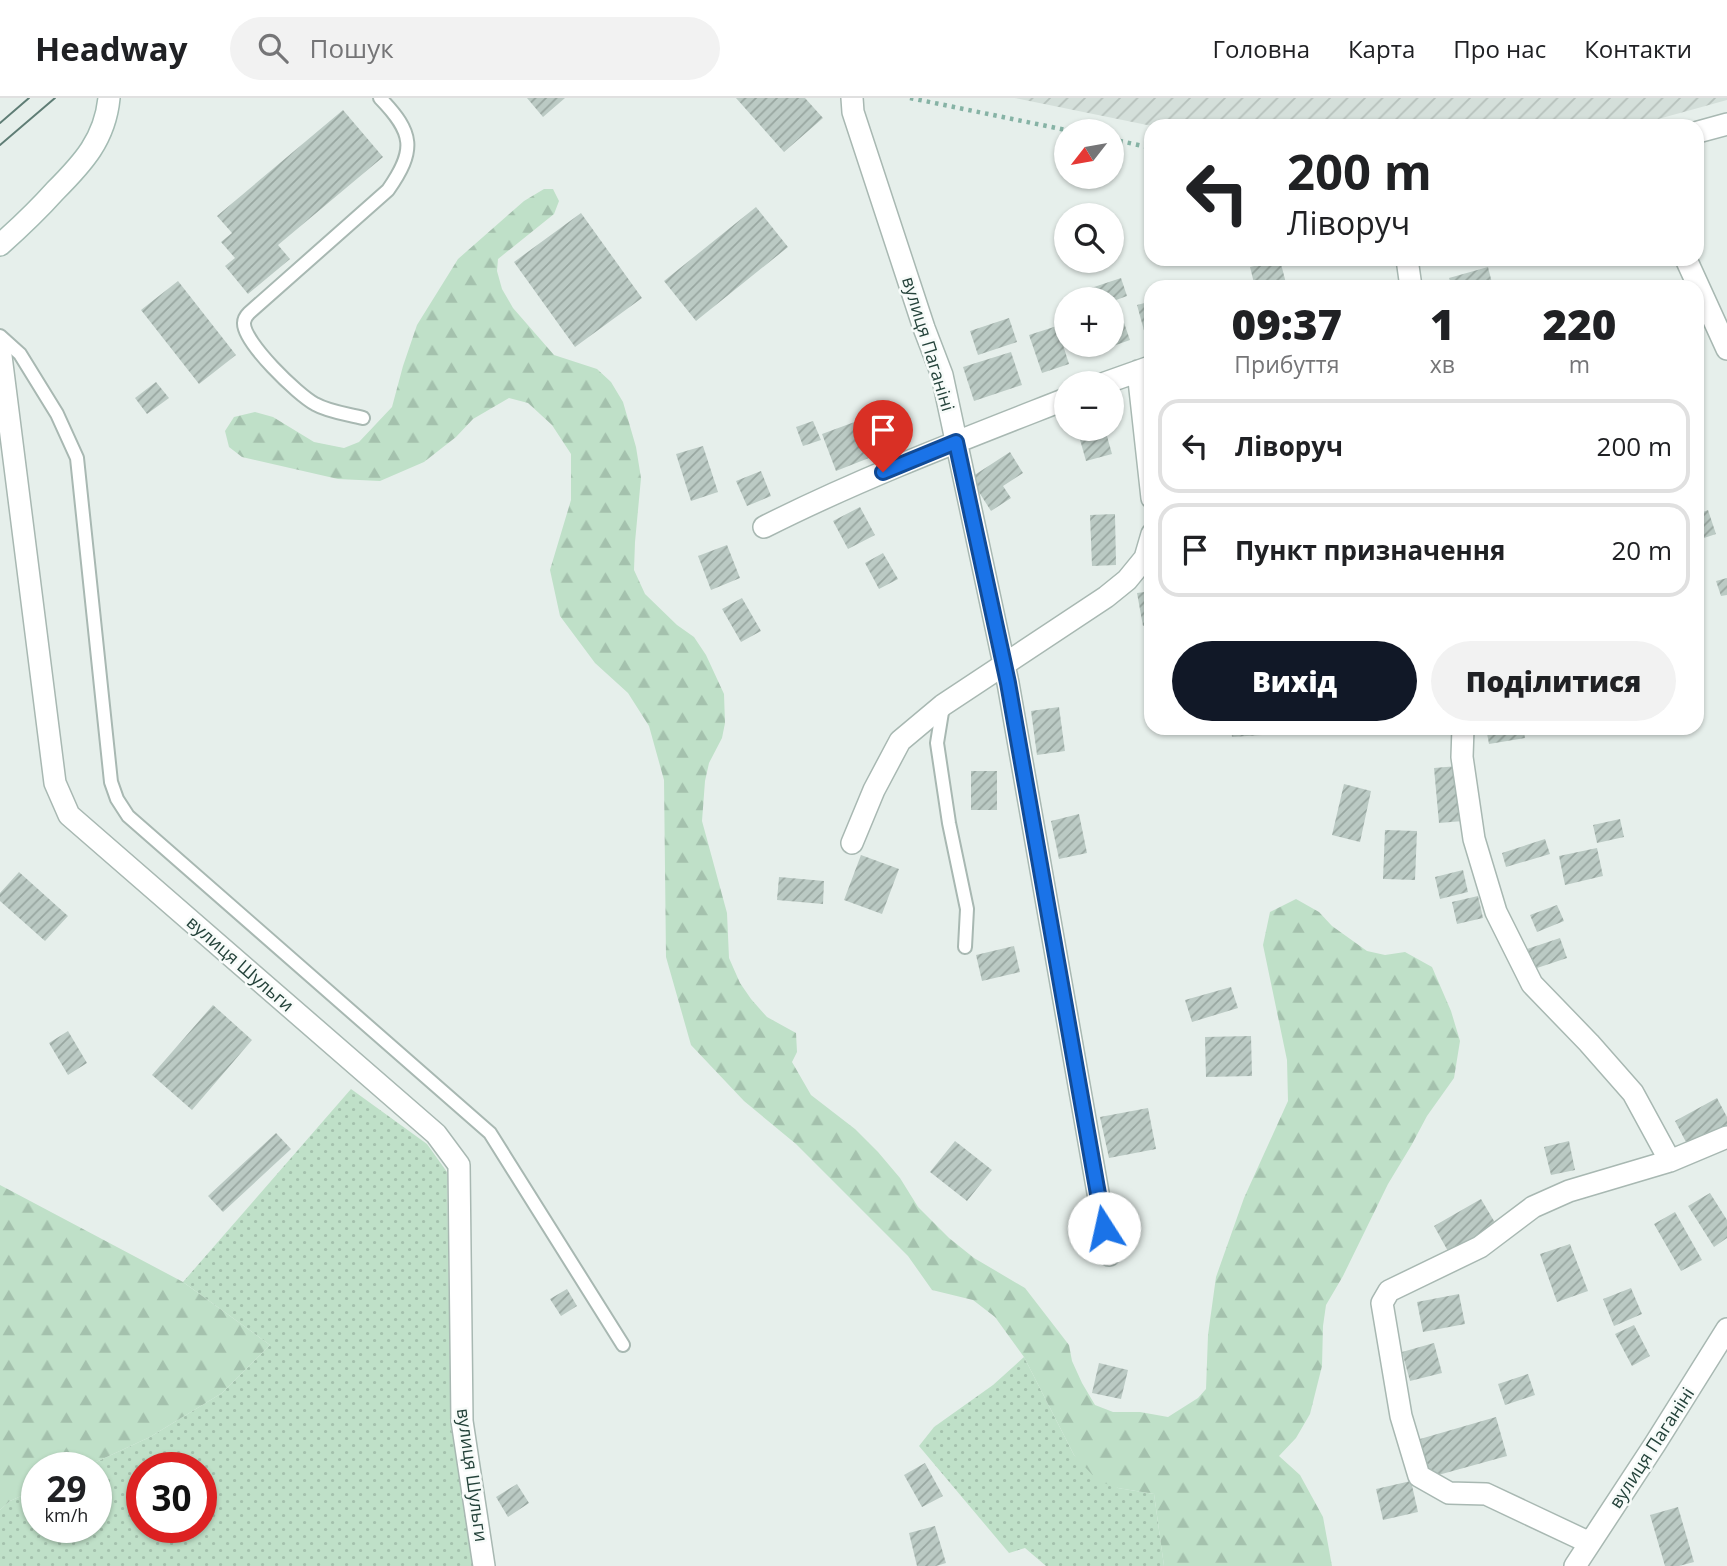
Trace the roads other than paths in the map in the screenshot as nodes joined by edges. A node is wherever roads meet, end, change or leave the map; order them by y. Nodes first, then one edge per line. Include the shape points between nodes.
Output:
1 (109, 98) edge
2 (380, 98) edge
3 (852, 98) edge
4 (1727, 124) edge
5 (1704, 130) edge
6 (0, 245) edge
7 (1704, 299) edge
8 (0, 336) edge
9 (0, 348) edge
10 (1727, 349) edge
11 (1144, 369) edge
12 (1124, 376) edge
13 (1054, 404) edge
14 (363, 418) dead end
15 (956, 442) junction
16 (764, 527) dead end
17 (1144, 559) edge
18 (1005, 665) junction
19 (943, 705) junction
20 (1463, 735) edge
21 (852, 843) dead end
22 (965, 947) dead end
23 (1727, 1137) edge
24 (1670, 1161) junction
25 (1109, 1255) dead end
26 (1727, 1329) edge
27 (623, 1345) dead end
28 (1590, 1543) junction
29 (484, 1566) edge
30 (1575, 1566) edge

1 - 6 street via 93,148 30,219
2 - 14 lane via 394,112 408,140 398,176 388,190 249,313 244,323 261,353 300,394 317,405
3 - 15 street, вулиця Паганіні via 853,113 942,375
4 - 5 street
7 - 10 street
8 - 27 lane via 20,354 77,458 111,782 117,799 128,816 490,1133
9 - 29 street, вулиця Шульги via 55,783 69,815 436,1134 460,1164 462,1421
11 - 12 street
13 - 15 street
15 - 16 street
15 - 18 street, вулиця Паганіні
17 - 18 street via 1106,597
18 - 19 street
18 - 25 street, вулиця Паганіні
19 - 21 street via 900,741
19 - 22 lane via 937,743 967,908
20 - 24 street via 1474,839 1496,912 1532,984 1633,1093
23 - 24 street
24 - 28 street via 1569,1191 1533,1207 1480,1247 1388,1292 1382,1303 1401,1416 1419,1476 1449,1493 1486,1494
26 - 28 street, вулиця Паганіні
28 - 30 street, вулиця Паганіні

